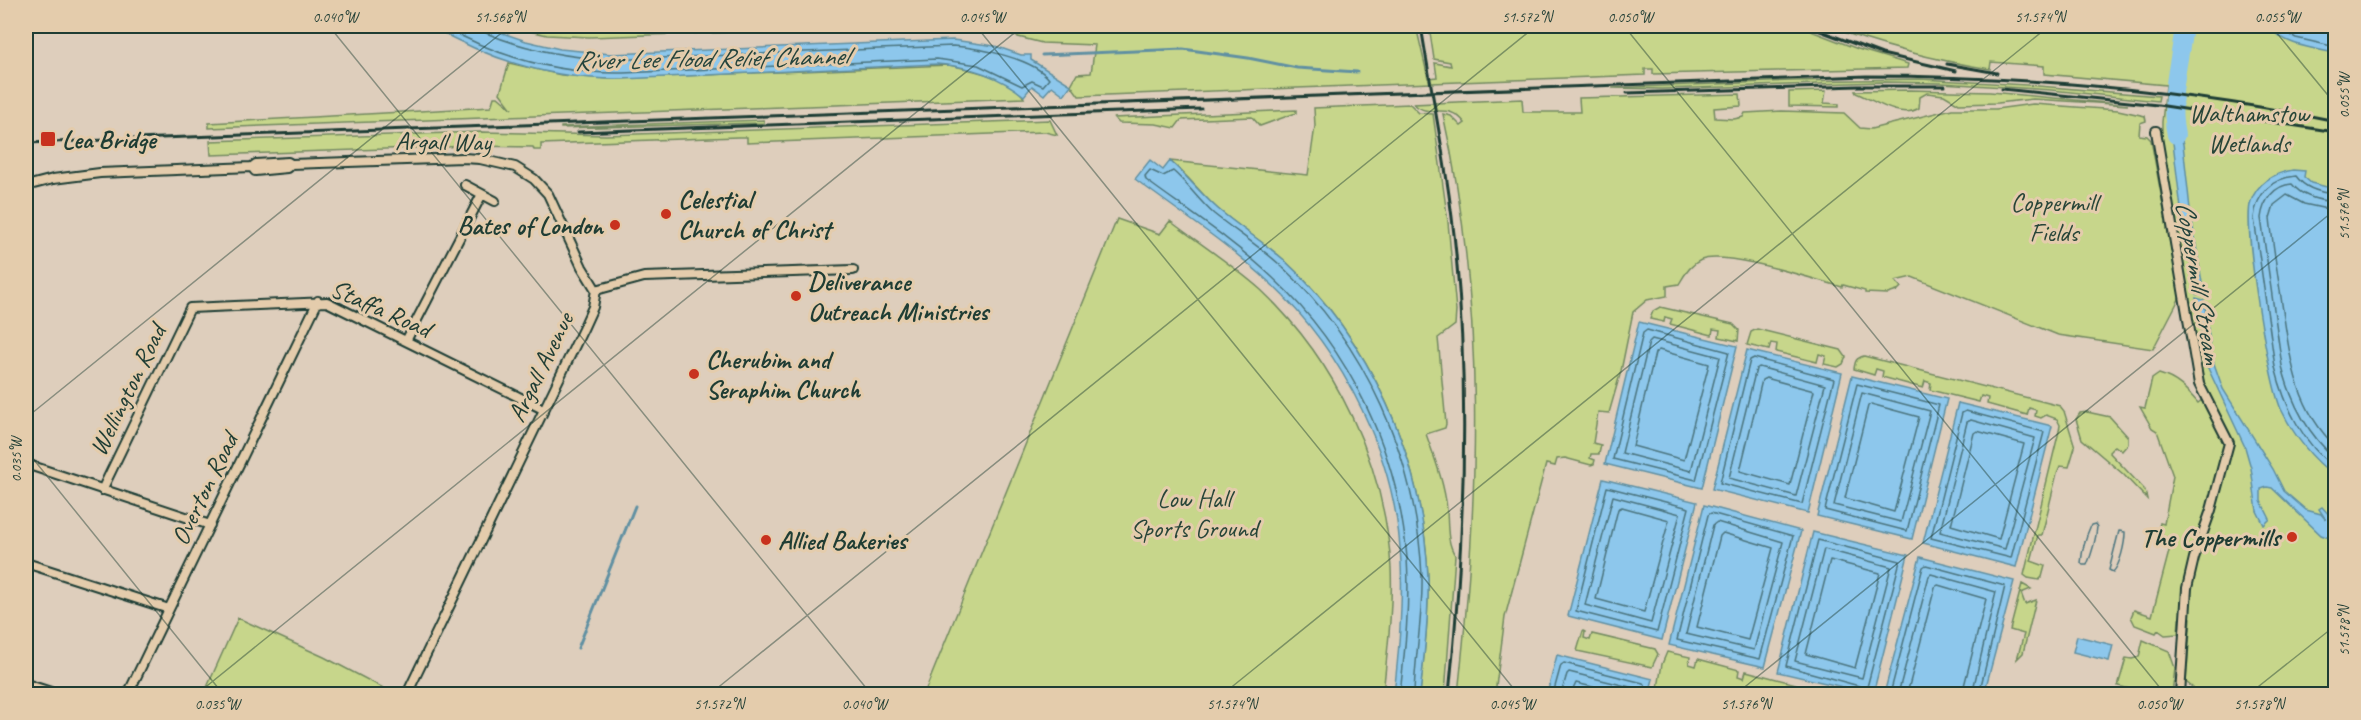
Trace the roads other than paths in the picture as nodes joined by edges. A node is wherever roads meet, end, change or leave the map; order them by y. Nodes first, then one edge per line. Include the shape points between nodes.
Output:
1 (2156, 131) dead end
2 (465, 184) dead end
3 (26, 186) edge
4 (482, 194) junction
5 (495, 201) dead end
6 (854, 270) dead end
7 (596, 290) junction
8 (318, 301) junction
9 (190, 308) joint
10 (406, 341) junction
11 (543, 409) junction
12 (26, 464) edge
13 (102, 490) junction
14 (210, 525) junction
15 (26, 563) edge
16 (169, 609) junction
17 (26, 684) edge
18 (57, 694) edge
19 (128, 694) edge
20 (407, 694) edge
21 (2180, 694) edge

1 - 21 street via 2199,384 2229,443 2187,588
2 - 4 street
3 - 7 street, Argall Way via 100,173 252,167 255,171 288,168 291,164 480,159 515,167 548,194
4 - 5 street
4 - 10 street
6 - 7 street, Argall Avenue via 644,277
7 - 11 street, Argall Avenue via 593,307
8 - 9 street, Staffa Road
8 - 10 street, Staffa Road
8 - 14 street, Overton Road
9 - 13 street, Wellington Road
10 - 11 street, Staffa Road
11 - 20 street, Argall Avenue
12 - 13 street
13 - 14 street
14 - 16 street, Overton Road
15 - 16 street
16 - 19 street, Overton Road
17 - 18 street

